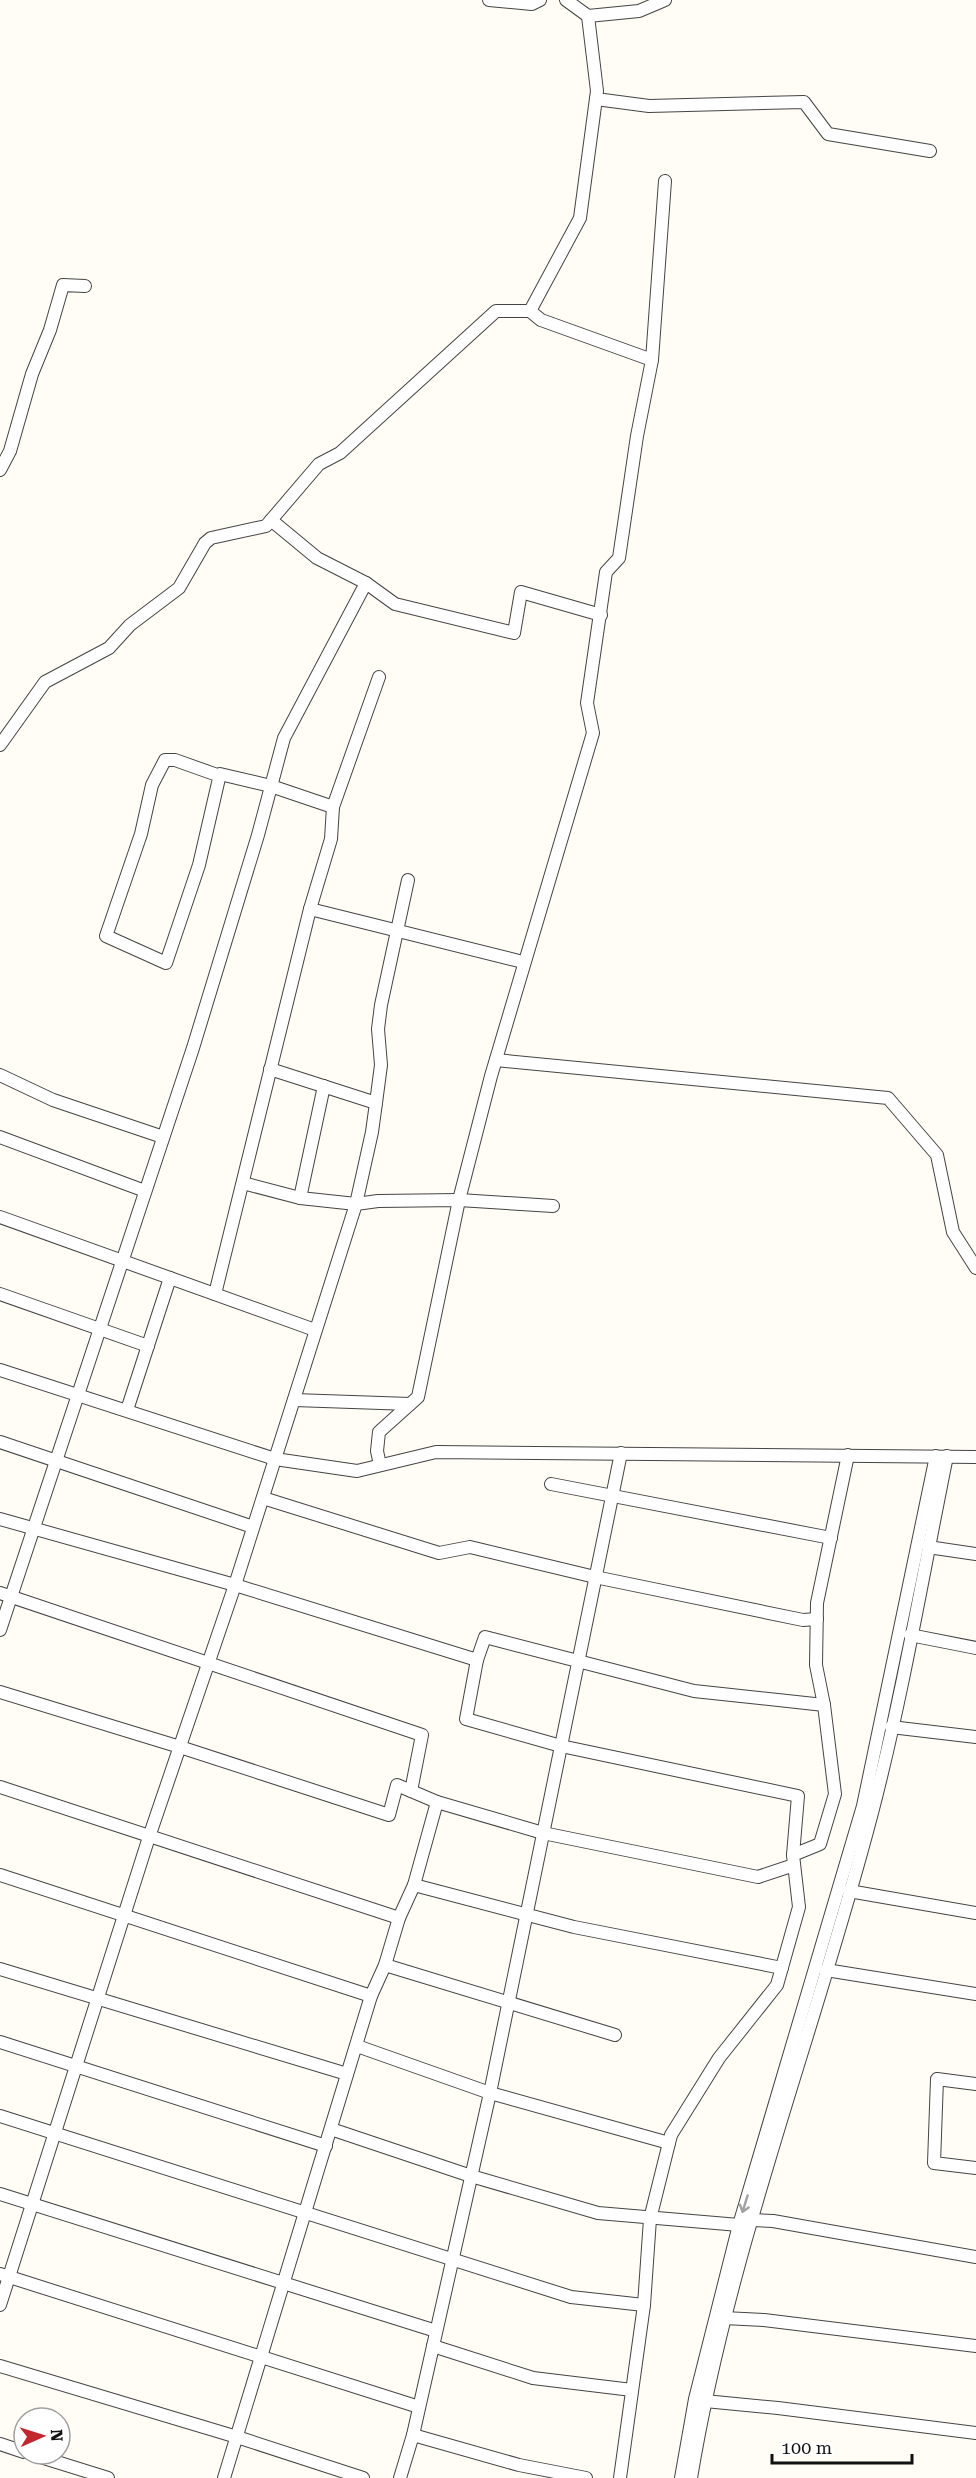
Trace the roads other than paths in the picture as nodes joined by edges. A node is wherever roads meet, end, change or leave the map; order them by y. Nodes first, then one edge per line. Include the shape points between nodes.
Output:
1 (489, 0) edge
2 (540, 0) edge
3 (566, 0) edge
4 (665, 0) edge
5 (588, 16) junction
6 (596, 99) junction
7 (930, 151) dead end
8 (665, 181) dead end
9 (86, 286) dead end
10 (530, 311) junction
11 (652, 360) junction
12 (0, 470) edge
13 (271, 520) junction
14 (366, 583) junction
15 (601, 615) junction
16 (379, 677) dead end
17 (0, 745) edge
18 (220, 776) junction
19 (271, 786) junction
20 (333, 807) junction
21 (408, 880) dead end
22 (310, 909) junction
23 (397, 932) junction
24 (523, 962) junction
25 (496, 1060) junction
26 (270, 1069) junction
27 (0, 1075) edge
28 (324, 1086) junction
29 (376, 1103) junction
30 (0, 1137) edge
31 (163, 1137) junction
32 (243, 1183) junction
33 (145, 1191) junction
34 (300, 1198) junction
35 (459, 1200) junction
36 (356, 1204) junction
37 (553, 1206) dead end
38 (0, 1217) edge
39 (122, 1260) junction
40 (976, 1268) edge
41 (170, 1278) junction
42 (0, 1294) edge
43 (215, 1294) junction
44 (100, 1329) junction
45 (315, 1330) junction
46 (148, 1346) junction
47 (0, 1370) edge
48 (79, 1394) junction
49 (294, 1400) junction
50 (410, 1404) junction
51 (127, 1410) junction
52 (0, 1442) edge
53 (621, 1453) junction
54 (975, 1454) edge
55 (849, 1455) junction
56 (941, 1456) junction
57 (275, 1459) junction
58 (56, 1461) junction
59 (380, 1465) junction
60 (551, 1484) dead end
61 (612, 1496) junction
62 (262, 1498) junction
63 (0, 1519) edge
64 (253, 1527) junction
65 (33, 1530) junction
66 (831, 1538) junction
67 (928, 1547) junction
68 (976, 1554) edge
69 (595, 1577) junction
70 (235, 1585) junction
71 (5, 1595) edge
72 (817, 1619) junction
73 (0, 1630) edge
74 (910, 1635) junction
75 (976, 1648) edge
76 (477, 1660) junction
77 (578, 1661) junction
78 (209, 1662) junction
79 (0, 1692) edge
80 (824, 1705) junction
81 (891, 1727) junction
82 (976, 1737) edge
83 (561, 1746) junction
84 (180, 1747) junction
85 (0, 1787) edge
86 (411, 1791) junction
87 (437, 1802) junction
88 (543, 1833) junction
89 (149, 1837) junction
90 (794, 1860) junction
91 (0, 1875) edge
92 (414, 1885) junction
93 (849, 1891) junction
94 (976, 1913) edge
95 (526, 1914) junction
96 (124, 1915) junction
97 (399, 1918) junction
98 (385, 1965) junction
99 (782, 1968) junction
100 (0, 1969) edge
101 (826, 1970) junction
102 (976, 1994) edge
103 (371, 1996) junction
104 (97, 1998) junction
105 (508, 2003) junction
106 (615, 2035) dead end
107 (0, 2042) edge
108 (357, 2046) junction
109 (76, 2067) junction
110 (348, 2074) junction
111 (976, 2084) edge
112 (490, 2093) junction
113 (0, 2116) edge
114 (331, 2129) junction
115 (55, 2133) junction
116 (669, 2143) junction
117 (326, 2146) junction
118 (976, 2168) edge
119 (471, 2176) junction
120 (0, 2193) edge
121 (32, 2204) junction
122 (303, 2212) junction
123 (650, 2219) junction
124 (751, 2220) junction
125 (739, 2225) junction
126 (976, 2257) edge
127 (452, 2260) junction
128 (4, 2276) edge
129 (282, 2282) junction
130 (0, 2305) edge
131 (644, 2305) junction
132 (724, 2318) junction
133 (436, 2331) junction
134 (433, 2346) junction
135 (976, 2346) edge
136 (260, 2357) junction
137 (0, 2366) edge
138 (632, 2390) junction
139 (705, 2401) junction
140 (419, 2407) junction
141 (976, 2433) edge
142 (413, 2435) junction
143 (237, 2437) junction
144 (70, 2466) edge
145 (108, 2478) edge
146 (224, 2478) edge
147 (363, 2478) edge
148 (400, 2478) edge
149 (586, 2478) edge
150 (620, 2478) edge
151 (681, 2478) edge
152 (691, 2478) edge

1 - 2 street via 532,4
3 - 5 street
4 - 5 street via 639,11
5 - 6 street
6 - 7 street via 649,106 804,102 828,134
6 - 10 street via 580,218
8 - 11 street
9 - 12 street via 63,285 10,451
10 - 11 street via 541,320
10 - 13 street via 496,311 340,453 320,464
11 - 15 street via 619,558 606,572
13 - 14 street via 317,558
13 - 17 street via 266,526 211,538 179,588 130,625 109,648 45,682
14 - 15 street via 395,604 514,633 521,592
14 - 19 street via 284,738
15 - 24 street via 587,704 592,733
16 - 20 street
18 - 18 street via 199,865 166,963 106,936 141,834 152,785 165,760 176,760
18 - 19 street
19 - 20 street
19 - 31 street
20 - 22 street via 331,839
21 - 23 street
22 - 23 street
22 - 26 street
23 - 24 street
23 - 29 street via 378,1029 381,1065
24 - 25 street
25 - 35 street
25 - 40 street via 888,1098 937,1155 953,1232
26 - 28 street
26 - 32 street
27 - 31 street via 53,1100
28 - 29 street
28 - 34 street
29 - 36 street
30 - 33 street
31 - 33 street
32 - 34 street
32 - 43 street
33 - 39 street
34 - 36 street
35 - 36 street
35 - 37 street
35 - 50 street via 418,1397
36 - 45 street
38 - 39 street
39 - 41 street
39 - 44 street
41 - 43 street
41 - 46 street
42 - 44 street
43 - 45 street
44 - 46 street
44 - 48 street
45 - 49 street
46 - 51 street
47 - 48 street
48 - 51 street
48 - 58 street
49 - 50 street
49 - 57 street
50 - 59 street via 379,1432
51 - 57 street
52 - 58 street
53 - 55 street
53 - 59 street via 436,1452
53 - 61 street
54 - 56 street
55 - 56 street
55 - 66 street
56 - 67 street
56 -> 125 street via 863,1806
57 - 59 street via 357,1471
57 - 62 street
58 - 64 street
58 - 65 street
60 - 61 street
61 - 66 street
61 - 69 street
62 - 64 street
62 - 69 street via 439,1553 470,1547
63 - 65 street
64 - 70 street
65 - 70 street
65 - 71 street
66 - 72 street
67 - 68 street
67 - 74 street
69 - 72 street via 803,1620
69 - 77 street
70 - 76 street
70 - 78 street
71 - 73 street
71 - 78 street
72 - 80 street via 816,1665
74 - 75 street
74 - 81 street
76 - 77 street via 485,1637
76 - 83 street via 466,1719
77 - 80 street via 694,1691
77 - 83 street
78 - 84 street
78 - 86 street via 422,1735
79 - 84 street
80 - 90 street via 835,1794 820,1844
81 - 82 street
81 - 93 street
83 - 88 street
83 - 90 street via 798,1796
84 - 86 street via 389,1815 397,1785
84 - 89 street
85 - 89 street
86 - 87 street
87 - 88 street
87 - 92 street
88 - 90 street via 758,1877
88 - 95 street
89 - 96 street
89 - 97 street
90 - 99 street via 799,1907
91 - 96 street
92 - 95 street
92 - 97 street
93 - 94 street
93 - 101 street
95 - 99 street
95 - 105 street
96 - 103 street
96 - 104 street
97 - 98 street
98 - 103 street
98 - 105 street
99 - 116 street via 777,1985 719,2058 670,2135
100 - 104 street
101 - 102 street
101 - 124 street
103 - 108 street
104 - 109 street
104 - 110 street
105 - 106 street
105 - 112 street
107 - 109 street
108 - 110 street
108 - 112 street
109 - 115 street
109 - 117 street
110 - 114 street
111 - 118 street via 938,2079 934,2163
112 - 116 street
112 - 119 street
113 - 115 street
114 - 117 street
114 - 119 street
115 - 121 street
115 - 122 street
116 - 123 street
117 - 122 street
119 - 123 street via 598,2213
119 - 127 street
120 - 121 street
121 - 128 street
121 - 129 street
122 - 127 street
122 - 129 street
123 - 125 street
123 - 131 street
124 - 126 street
124 - 132 street
125 - 151 street via 695,2399
127 - 131 street via 571,2296
127 - 133 street
128 - 130 street
128 - 136 street
129 - 133 street
129 - 136 street
131 - 138 street
132 - 135 street
132 - 139 street
133 - 134 street
134 - 138 street via 533,2378
134 - 140 street
136 - 140 street
136 - 143 street
137 - 143 street
138 - 150 street
139 - 141 street
139 - 152 street
140 - 142 street
142 - 148 street
142 - 149 street via 519,2465
143 - 146 street
143 - 147 street
144 - 145 street

